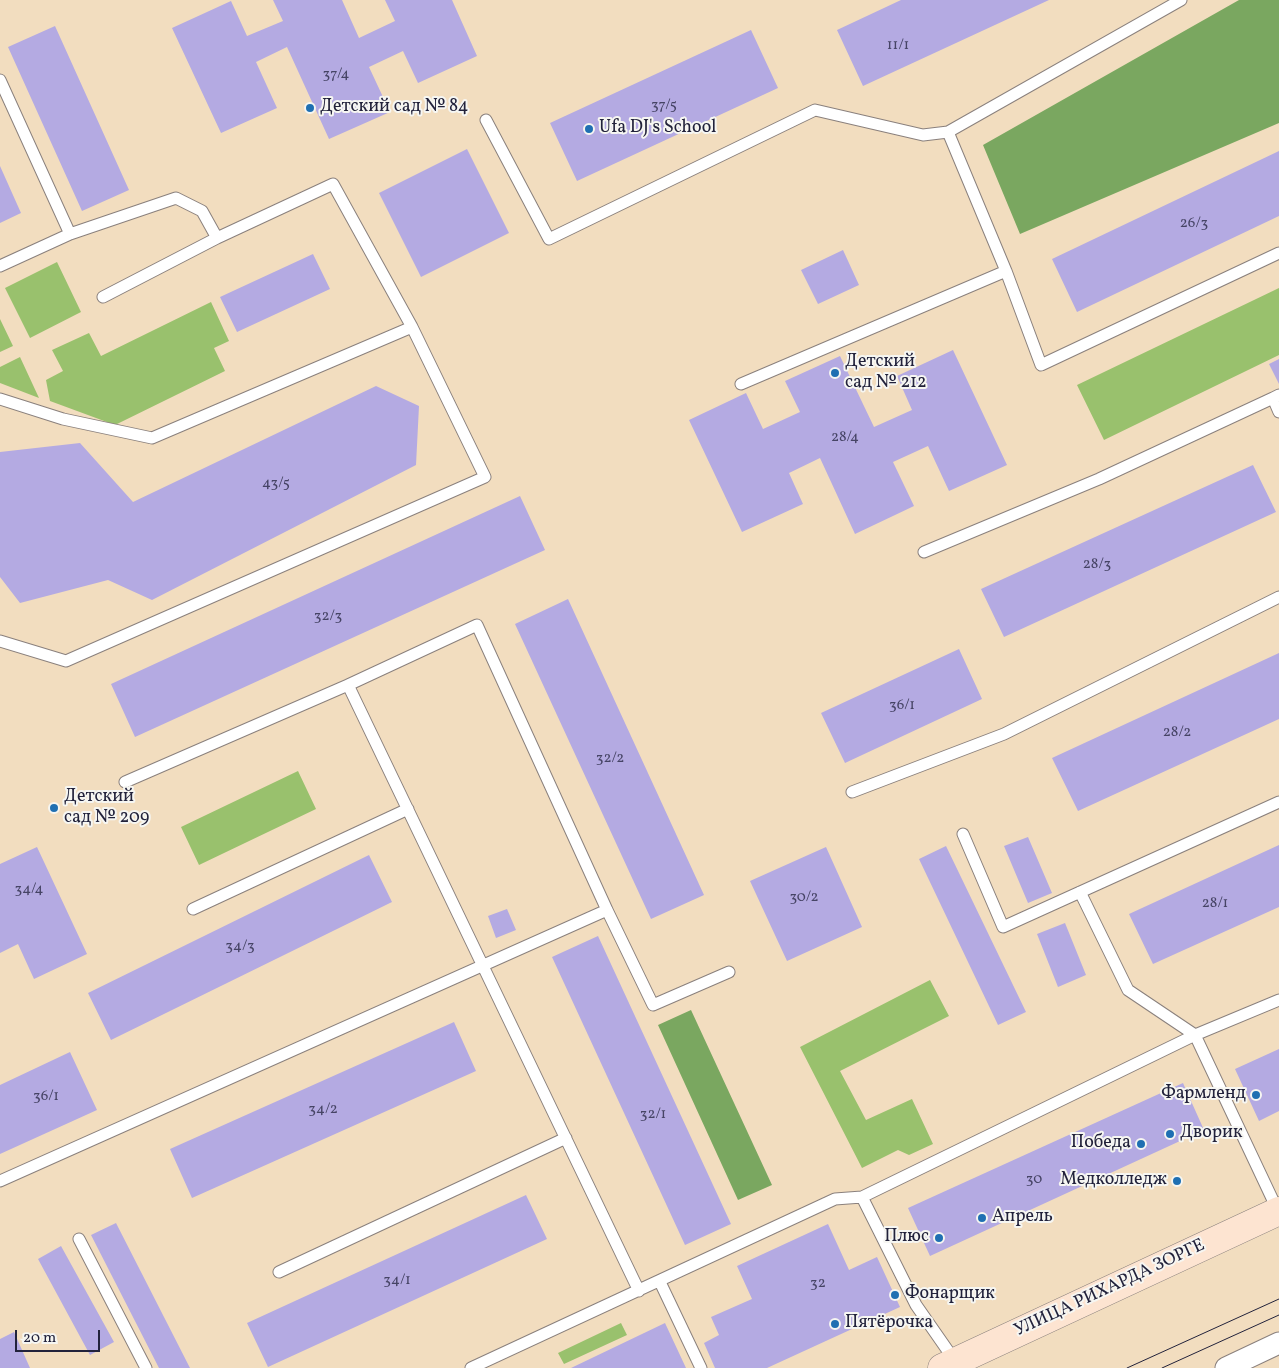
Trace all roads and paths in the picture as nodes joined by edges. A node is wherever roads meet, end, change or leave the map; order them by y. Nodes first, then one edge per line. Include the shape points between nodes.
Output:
1 (1181, 0) edge
2 (0, 80) edge
3 (486, 120) dead end
4 (948, 132) junction
5 (70, 234) junction
6 (217, 238) junction
7 (1279, 253) edge
8 (0, 266) edge
9 (1006, 271) junction
10 (103, 297) dead end
11 (412, 328) junction
12 (741, 384) dead end
13 (1276, 396) edge
14 (0, 399) edge
15 (1279, 412) edge
16 (924, 552) dead end
17 (1279, 597) edge
18 (0, 642) edge
19 (348, 685) junction
20 (125, 782) dead end
21 (852, 792) dead end
22 (1279, 802) edge
23 (408, 809) junction
24 (962, 834) dead end
25 (1080, 892) junction
26 (193, 909) dead end
27 (606, 910) junction
28 (484, 967) junction
29 (729, 972) dead end
30 (1279, 1000) edge
31 (1195, 1035) junction
32 (566, 1138) junction
33 (0, 1181) edge
34 (862, 1197) junction
35 (1278, 1211) edge
36 (78, 1239) dead end
37 (279, 1272) dead end
38 (660, 1282) junction
39 (639, 1291) junction
40 (1279, 1343) edge
41 (948, 1365) edge
42 (146, 1368) edge
43 (470, 1368) edge
44 (701, 1368) edge
45 (1226, 1368) edge

1 - 4 lane
2 - 5 lane
3 - 4 lane via 549,239 815,110 923,135
4 - 9 lane
5 - 6 lane via 176,198 202,211
5 - 8 lane
6 - 10 lane
6 - 11 lane via 333,184
7 - 9 lane via 1041,365
9 - 12 lane
11 - 14 lane via 152,438 63,419
11 - 18 lane via 485,477 66,661
13 - 15 lane
13 - 16 lane via 1099,479
17 - 21 lane via 1004,734
19 - 20 lane
19 - 23 lane
19 - 27 lane via 477,625
22 - 25 lane
23 - 26 lane
23 - 28 lane
24 - 25 lane via 1003,926
25 - 31 lane via 1128,990
27 - 28 lane
27 - 29 lane via 653,1005
28 - 32 lane
28 - 33 lane
30 - 31 lane
31 - 34 lane
31 - 35 lane
32 - 37 lane
32 - 39 lane
34 - 38 lane via 835,1199
34 - 41 lane
35 - 41 main road, УЛИЦА РИХАРДА ЗОРГЕ
36 - 42 lane
38 - 39 lane
38 - 44 lane
39 - 43 lane
40 - 45 street

